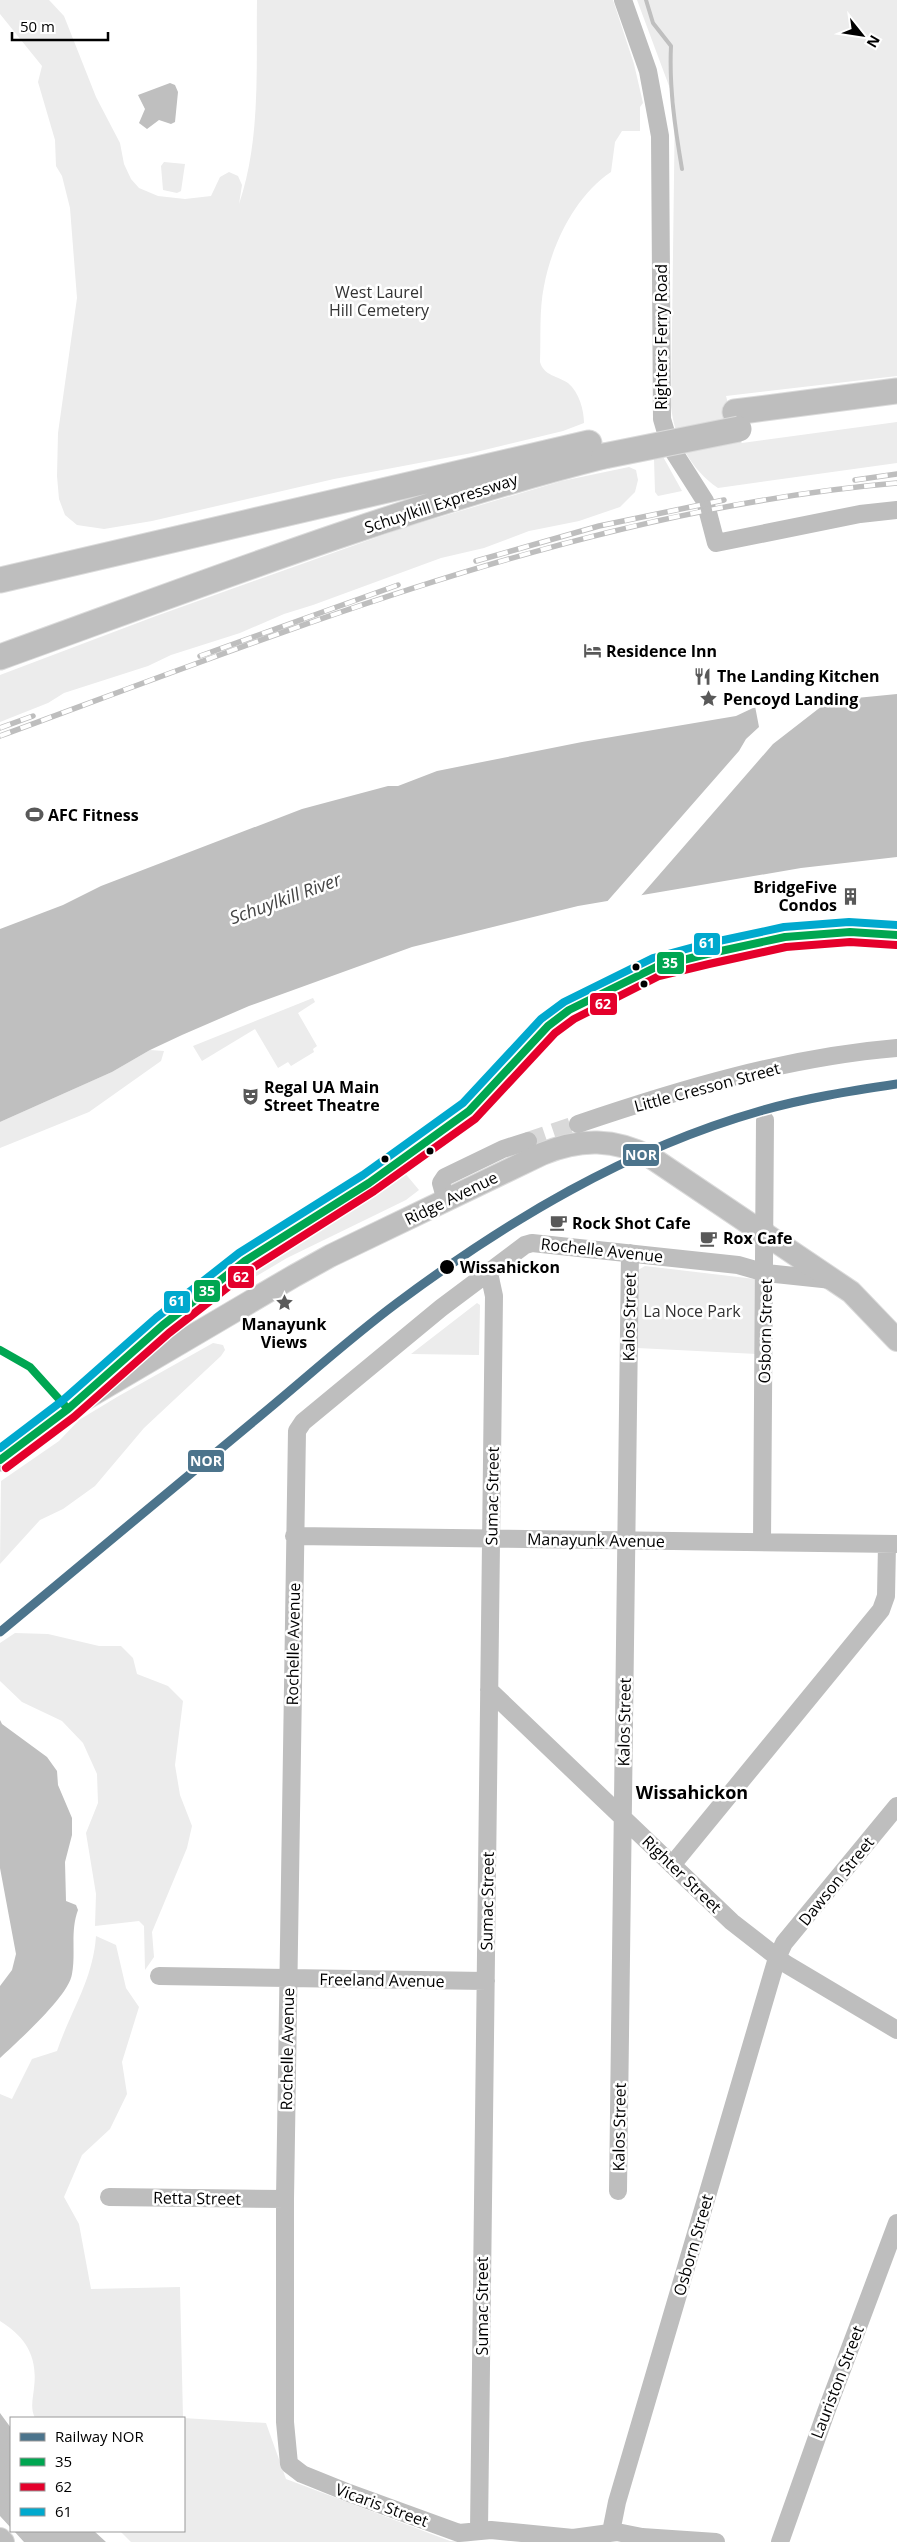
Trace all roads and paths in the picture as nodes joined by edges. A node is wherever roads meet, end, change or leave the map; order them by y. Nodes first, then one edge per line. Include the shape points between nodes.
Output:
1 (623, 0) edge
2 (897, 391) edge
3 (897, 408) edge
4 (737, 420) junction
5 (603, 448) junction
6 (897, 510) edge
7 (0, 580) edge
8 (0, 657) edge
9 (897, 935) edge
10 (897, 1048) edge
11 (765, 1120) dead end
12 (578, 1124) tunnel mouth
13 (528, 1141) tunnel mouth
14 (446, 1201) junction
15 (765, 1234) junction
16 (630, 1253) junction
17 (489, 1273) junction
18 (766, 1273) junction
19 (835, 1280) junction
20 (897, 1340) edge
21 (68, 1410) junction
22 (0, 1460) edge
23 (294, 1536) junction
24 (491, 1538) junction
25 (627, 1540) junction
26 (762, 1542) junction
27 (892, 1544) edge
28 (489, 1690) junction
29 (897, 1806) edge
30 (623, 1817) junction
31 (672, 1866) junction
32 (777, 1958) junction
33 (159, 1976) dead end
34 (288, 1978) junction
35 (486, 1982) junction
36 (897, 2030) edge
37 (618, 2191) dead end
38 (109, 2197) dead end
39 (285, 2199) junction
40 (897, 2223) edge
41 (289, 2464) joint
42 (479, 2530) junction
43 (611, 2532) junction
44 (0, 2539) edge
45 (3, 2542) edge
46 (716, 2542) edge
47 (780, 2542) edge

1 - 6 street, Righters Ferry Road via 648,71 660,136 662,419 670,446 705,501 716,543 860,514
2 - 4 highway, Schuylkill Expressway
3 - 4 highway, Schuylkill Expressway
4 - 5 highway, Schuylkill Expressway
5 - 7 highway, Schuylkill Expressway
5 - 8 highway, Schuylkill Expressway via 425,506
9 - 21 street via 850,932 785,937 707,954 656,967 569,1010 548,1026 469,1111 375,1179 245,1261 163,1324
10 - 12 street, Little Cresson Street via 838,1055 750,1072
11 - 15 street, Osborn Street
13 - 14 street via 503,1149 445,1177 441,1183
14 - 15 main road, Ridge Avenue via 558,1147 590,1141 624,1146 652,1158
14 - 21 main road, Ridge Avenue via 315,1264
15 - 18 street, Osborn Street
15 - 19 main road, Ridge Avenue
16 - 17 street, Rochelle Avenue via 532,1243
16 - 18 street, Rochelle Avenue via 738,1265
16 - 25 street, Kalos Street
17 - 23 street, Rochelle Avenue via 420,1325 300,1425 296,1442
17 - 24 street, Sumac Street via 494,1296
18 - 19 street, Rochelle Avenue
18 - 26 street, Osborn Street
19 - 20 main road, Ridge Avenue via 862,1302
21 - 22 main road, Ridge Avenue
23 - 24 street, Manayunk Avenue
23 - 34 street, Rochelle Avenue
24 - 25 street, Manayunk Avenue
24 - 28 street, Sumac Street
25 - 26 street, Manayunk Avenue
25 - 30 street, Kalos Street
26 - 27 street, Manayunk Avenue
27 - 31 street via 886,1596 881,1610
28 - 30 street, Righter Street
28 - 35 street, Sumac Street
29 - 32 street, Dawson Street via 784,1943
30 - 31 street, Righter Street
30 - 37 street, Kalos Street
31 - 32 street, Righter Street
32 - 36 street, Righter Street
32 - 43 street, Osborn Street via 617,2502
33 - 34 street, Freeland Avenue
34 - 35 street, Freeland Avenue
34 - 39 street, Rochelle Avenue
35 - 42 street, Sumac Street
38 - 39 street, Retta Street
39 - 41 street, Rochelle Avenue via 285,2422
40 - 47 street, Lauriston Street
41 - 42 street, Vicaris Street via 302,2474 447,2529 463,2533
42 - 43 street, Vicaris Street via 574,2538
43 - 46 street, Vicaris Street
44 - 45 main road

